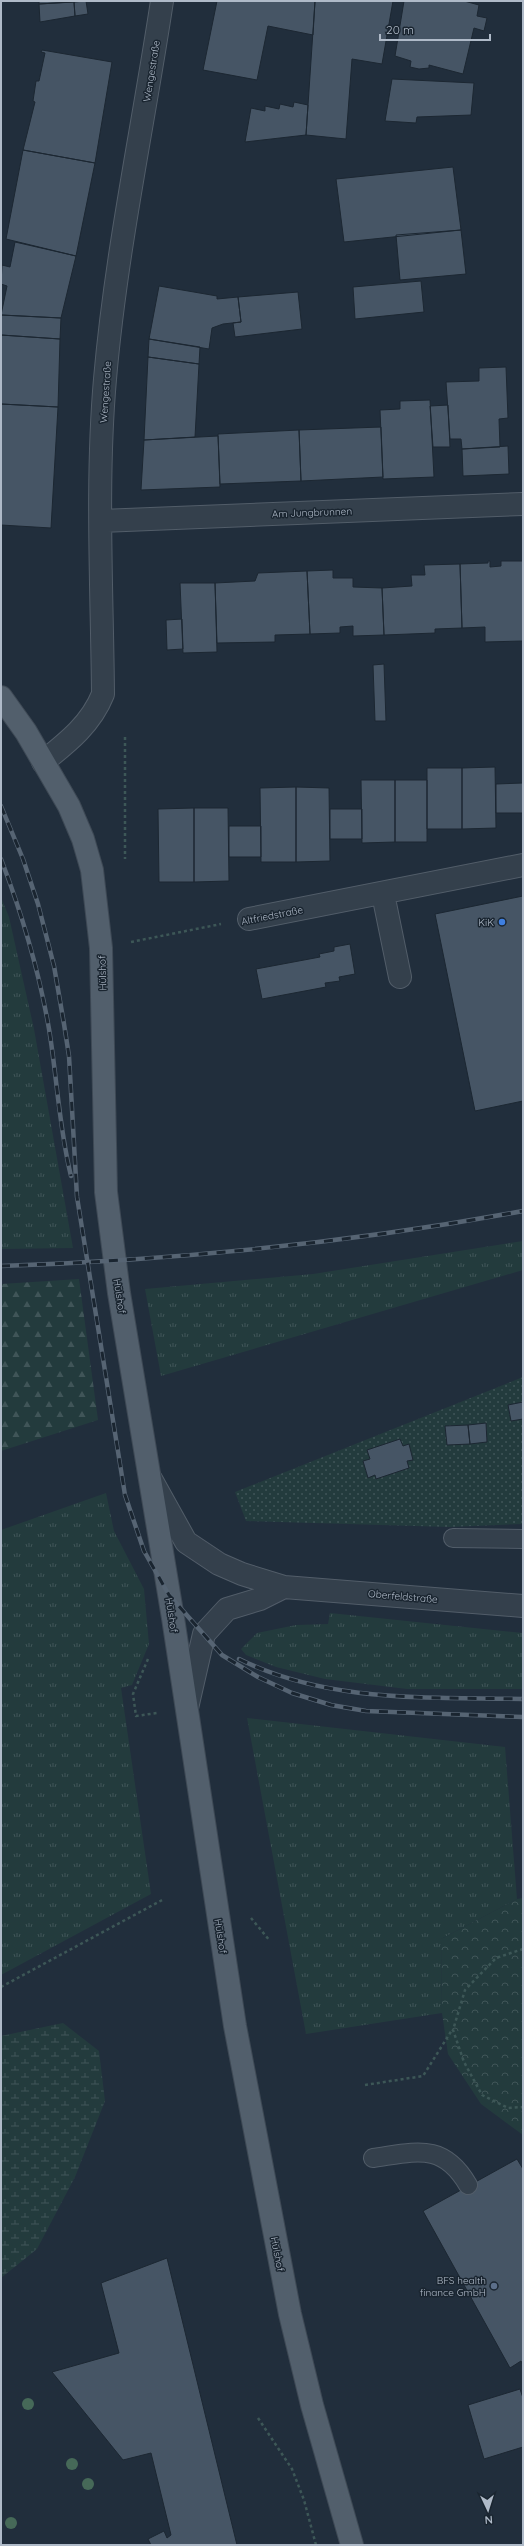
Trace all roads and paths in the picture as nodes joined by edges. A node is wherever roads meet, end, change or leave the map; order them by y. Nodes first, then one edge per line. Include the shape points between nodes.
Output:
1 (162, 1) edge
2 (523, 504) edge
3 (101, 521) junction
4 (1, 697) edge
5 (125, 737) dead end
6 (44, 762) junction
7 (125, 859) dead end
8 (523, 865) edge
9 (383, 894) junction
10 (249, 919) joint
11 (133, 942) dead end
12 (400, 978) dead end
13 (151, 1479) junction
14 (453, 1538) dead end
15 (523, 1539) edge
16 (284, 1587) junction
17 (523, 1606) edge
18 (187, 1708) junction
19 (158, 1713) dead end
20 (136, 1716) dead end
21 (164, 1899) dead end
22 (523, 1949) edge
23 (1, 1987) edge
24 (453, 2030) junction
25 (365, 2085) dead end
26 (523, 2107) edge
27 (373, 2158) dead end
28 (468, 2185) dead end
29 (258, 2418) dead end
30 (316, 2545) edge
31 (352, 2545) edge

1 - 3 street, Wengestraße via 111,320 100,478
2 - 3 street, Am Jungbrunnen
3 - 6 street, Wengestraße via 104,694 97,711 80,731
4 - 6 main road, Hülshof
5 - 7 path
6 - 13 main road, Hülshof via 69,806 83,839 92,870 103,985 106,1192
8 - 9 street, Altfriedstraße
9 - 10 street, Altfriedstraße
9 - 12 street
10 - 11 path, Altfriedstraße
13 - 16 street, Oberfeldstraße via 186,1542 219,1564
13 - 18 main road, Hülshof
14 - 15 lane
16 - 17 street, Oberfeldstraße
16 - 18 street via 260,1599 227,1609 204,1634
18 - 31 main road, Hülshof via 235,2026 270,2212 310,2397
19 - 20 path
21 - 23 path
22 - 24 path via 496,1958 465,1990
24 - 25 path via 423,2076
24 - 26 path via 464,2062 482,2095 508,2108
27 - 28 lane via 416,2152 444,2156 461,2172
29 - 30 path via 292,2469 304,2500

